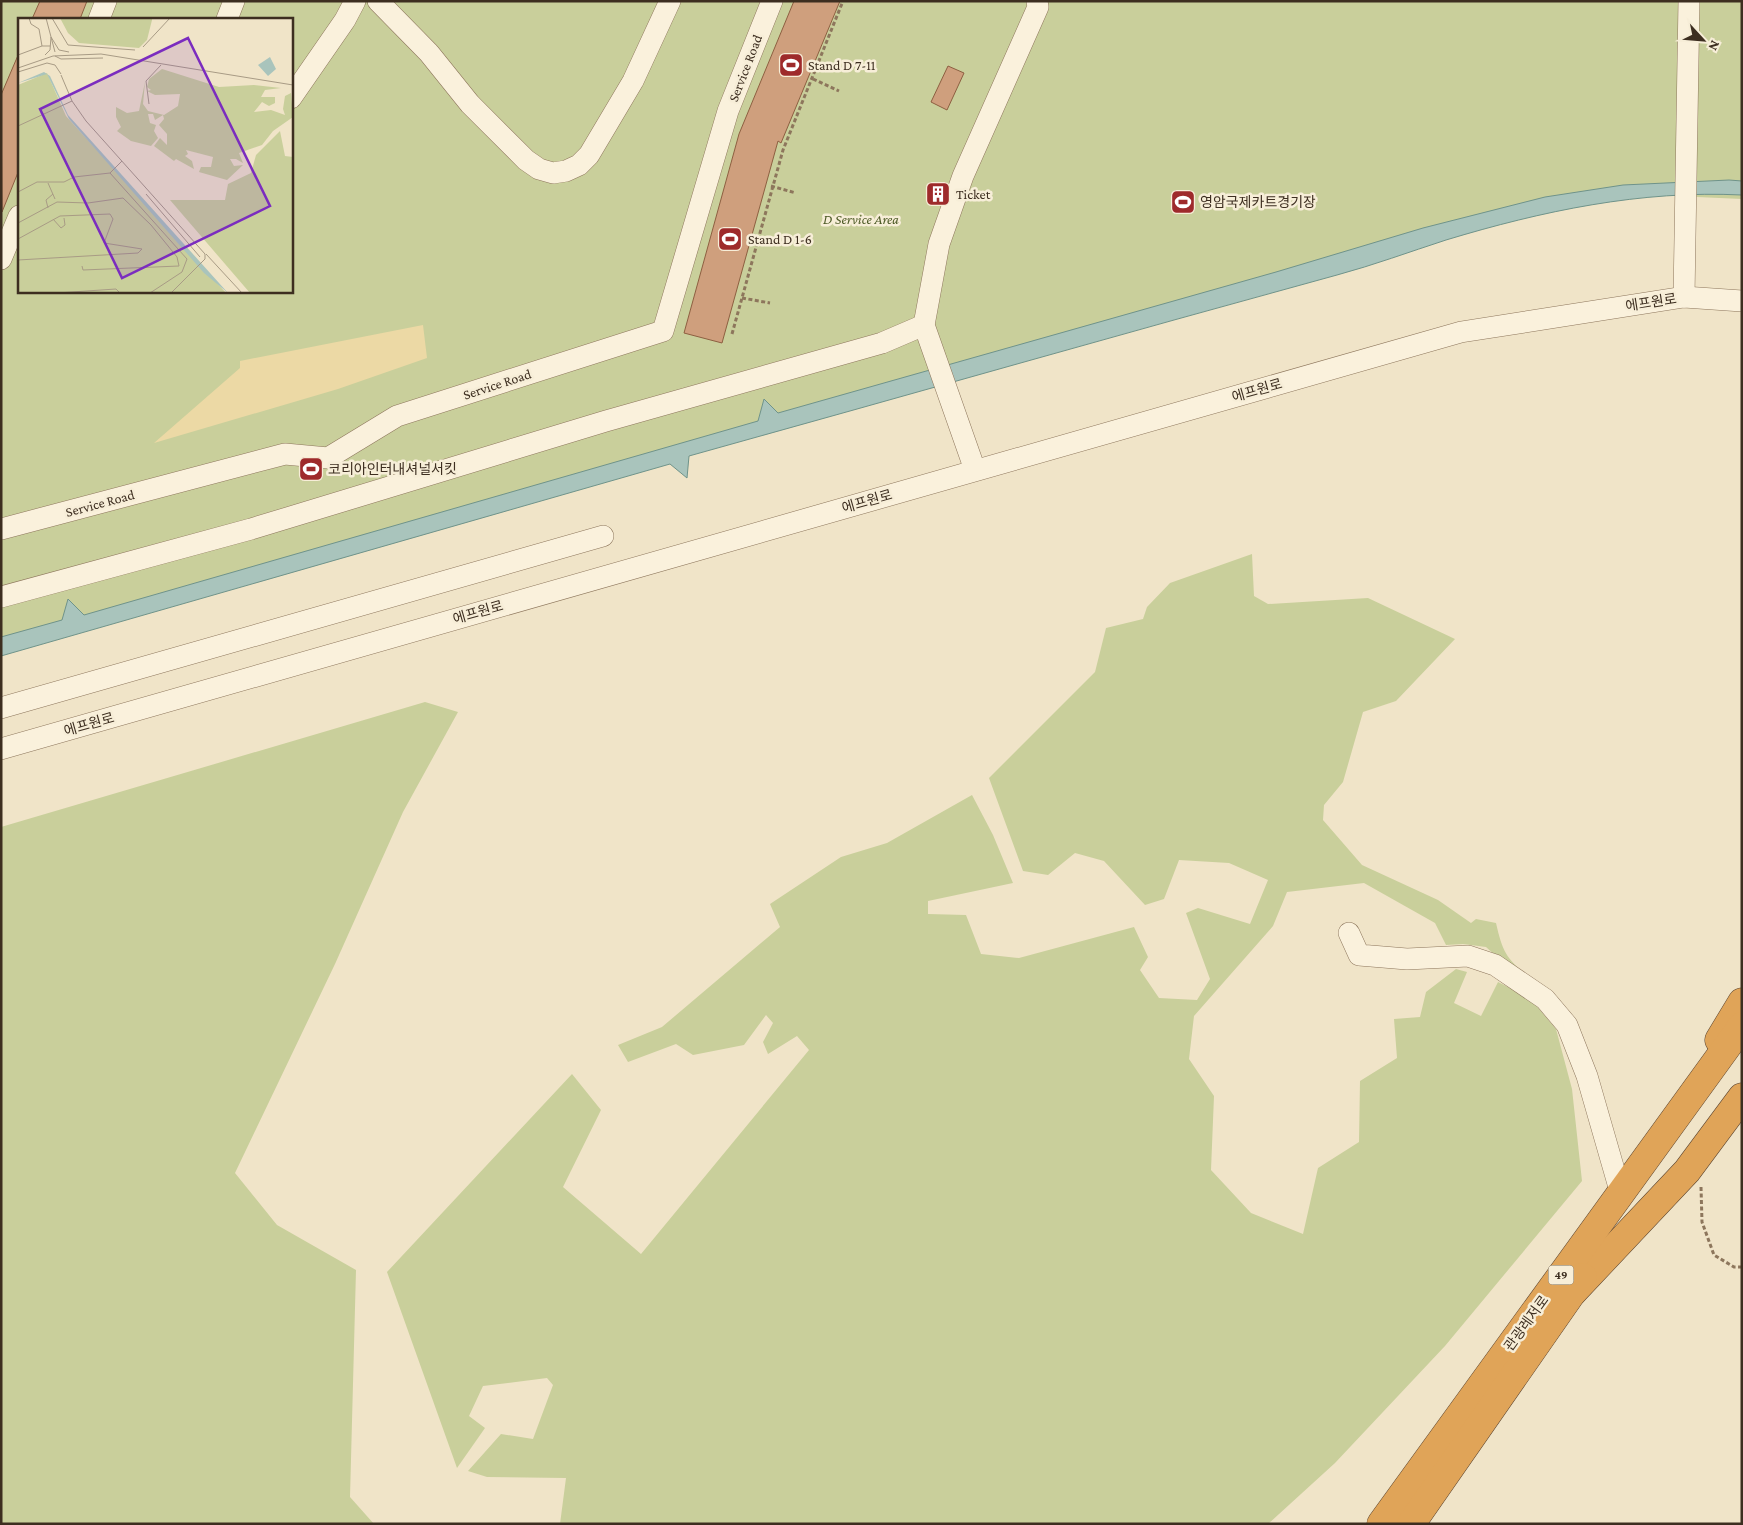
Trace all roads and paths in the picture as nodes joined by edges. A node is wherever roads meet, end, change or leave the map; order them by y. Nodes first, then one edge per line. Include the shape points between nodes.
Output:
1 (106, 1) edge
2 (234, 1) edge
3 (355, 1) edge
4 (378, 1) edge
5 (670, 1) edge
6 (772, 1) edge
7 (843, 1) edge
8 (1038, 1) edge
9 (1690, 1) edge
10 (99, 18) edge
11 (227, 18) edge
12 (813, 79) junction
13 (839, 91) dead end
14 (292, 97) edge
15 (771, 186) junction
16 (796, 193) dead end
17 (18, 218) edge
18 (1, 259) edge
19 (1684, 297) junction
20 (742, 298) junction
21 (1742, 301) edge
22 (770, 303) dead end
23 (924, 325) junction
24 (732, 334) dead end
25 (975, 470) junction
26 (1, 529) edge
27 (603, 536) dead end
28 (1, 597) edge
29 (1, 708) edge
30 (1, 749) edge
31 (1349, 933) dead end
32 (1742, 1002) edge
33 (1742, 1026) edge
34 (1742, 1059) edge
35 (1737, 1105) edge
36 (1681, 1111) junction
37 (1701, 1185) dead end
38 (1621, 1194) junction
39 (1742, 1267) edge
40 (1565, 1301) junction
41 (1381, 1524) edge
42 (1411, 1524) edge

1 - 10 street
2 - 11 street
3 - 14 street
4 - 5 street via 429,53 470,104 526,160 553,173 579,165 589,155 633,81
6 - 26 street, Service Road via 728,111 663,331 397,416 328,458 285,454
7 - 12 path
8 - 23 street via 960,184 940,244
9 - 19 street
12 - 13 path
12 - 15 path
15 - 16 path
15 - 20 path
17 - 18 street
19 - 21 street, 에프원로
19 - 25 street, 에프원로 via 1461,332
20 - 22 path
20 - 24 path
23 - 25 street
23 - 28 street via 882,343 606,421 251,530
25 - 30 street, 에프원로
27 - 29 street
31 - 38 street via 1359,955 1407,959 1468,956 1495,965 1545,999 1567,1025 1587,1076
32 - 36 highway
33 - 36 highway, 관광레저로 / 49
34 - 40 highway, 관광레저로 / 49
35 - 40 highway via 1686,1171
36 - 38 highway, 관광레저로 / 49
37 - 39 path via 1702,1222 1714,1255 1734,1267
38 - 41 highway, 관광레저로 / 49
40 - 42 highway, 관광레저로 / 49

